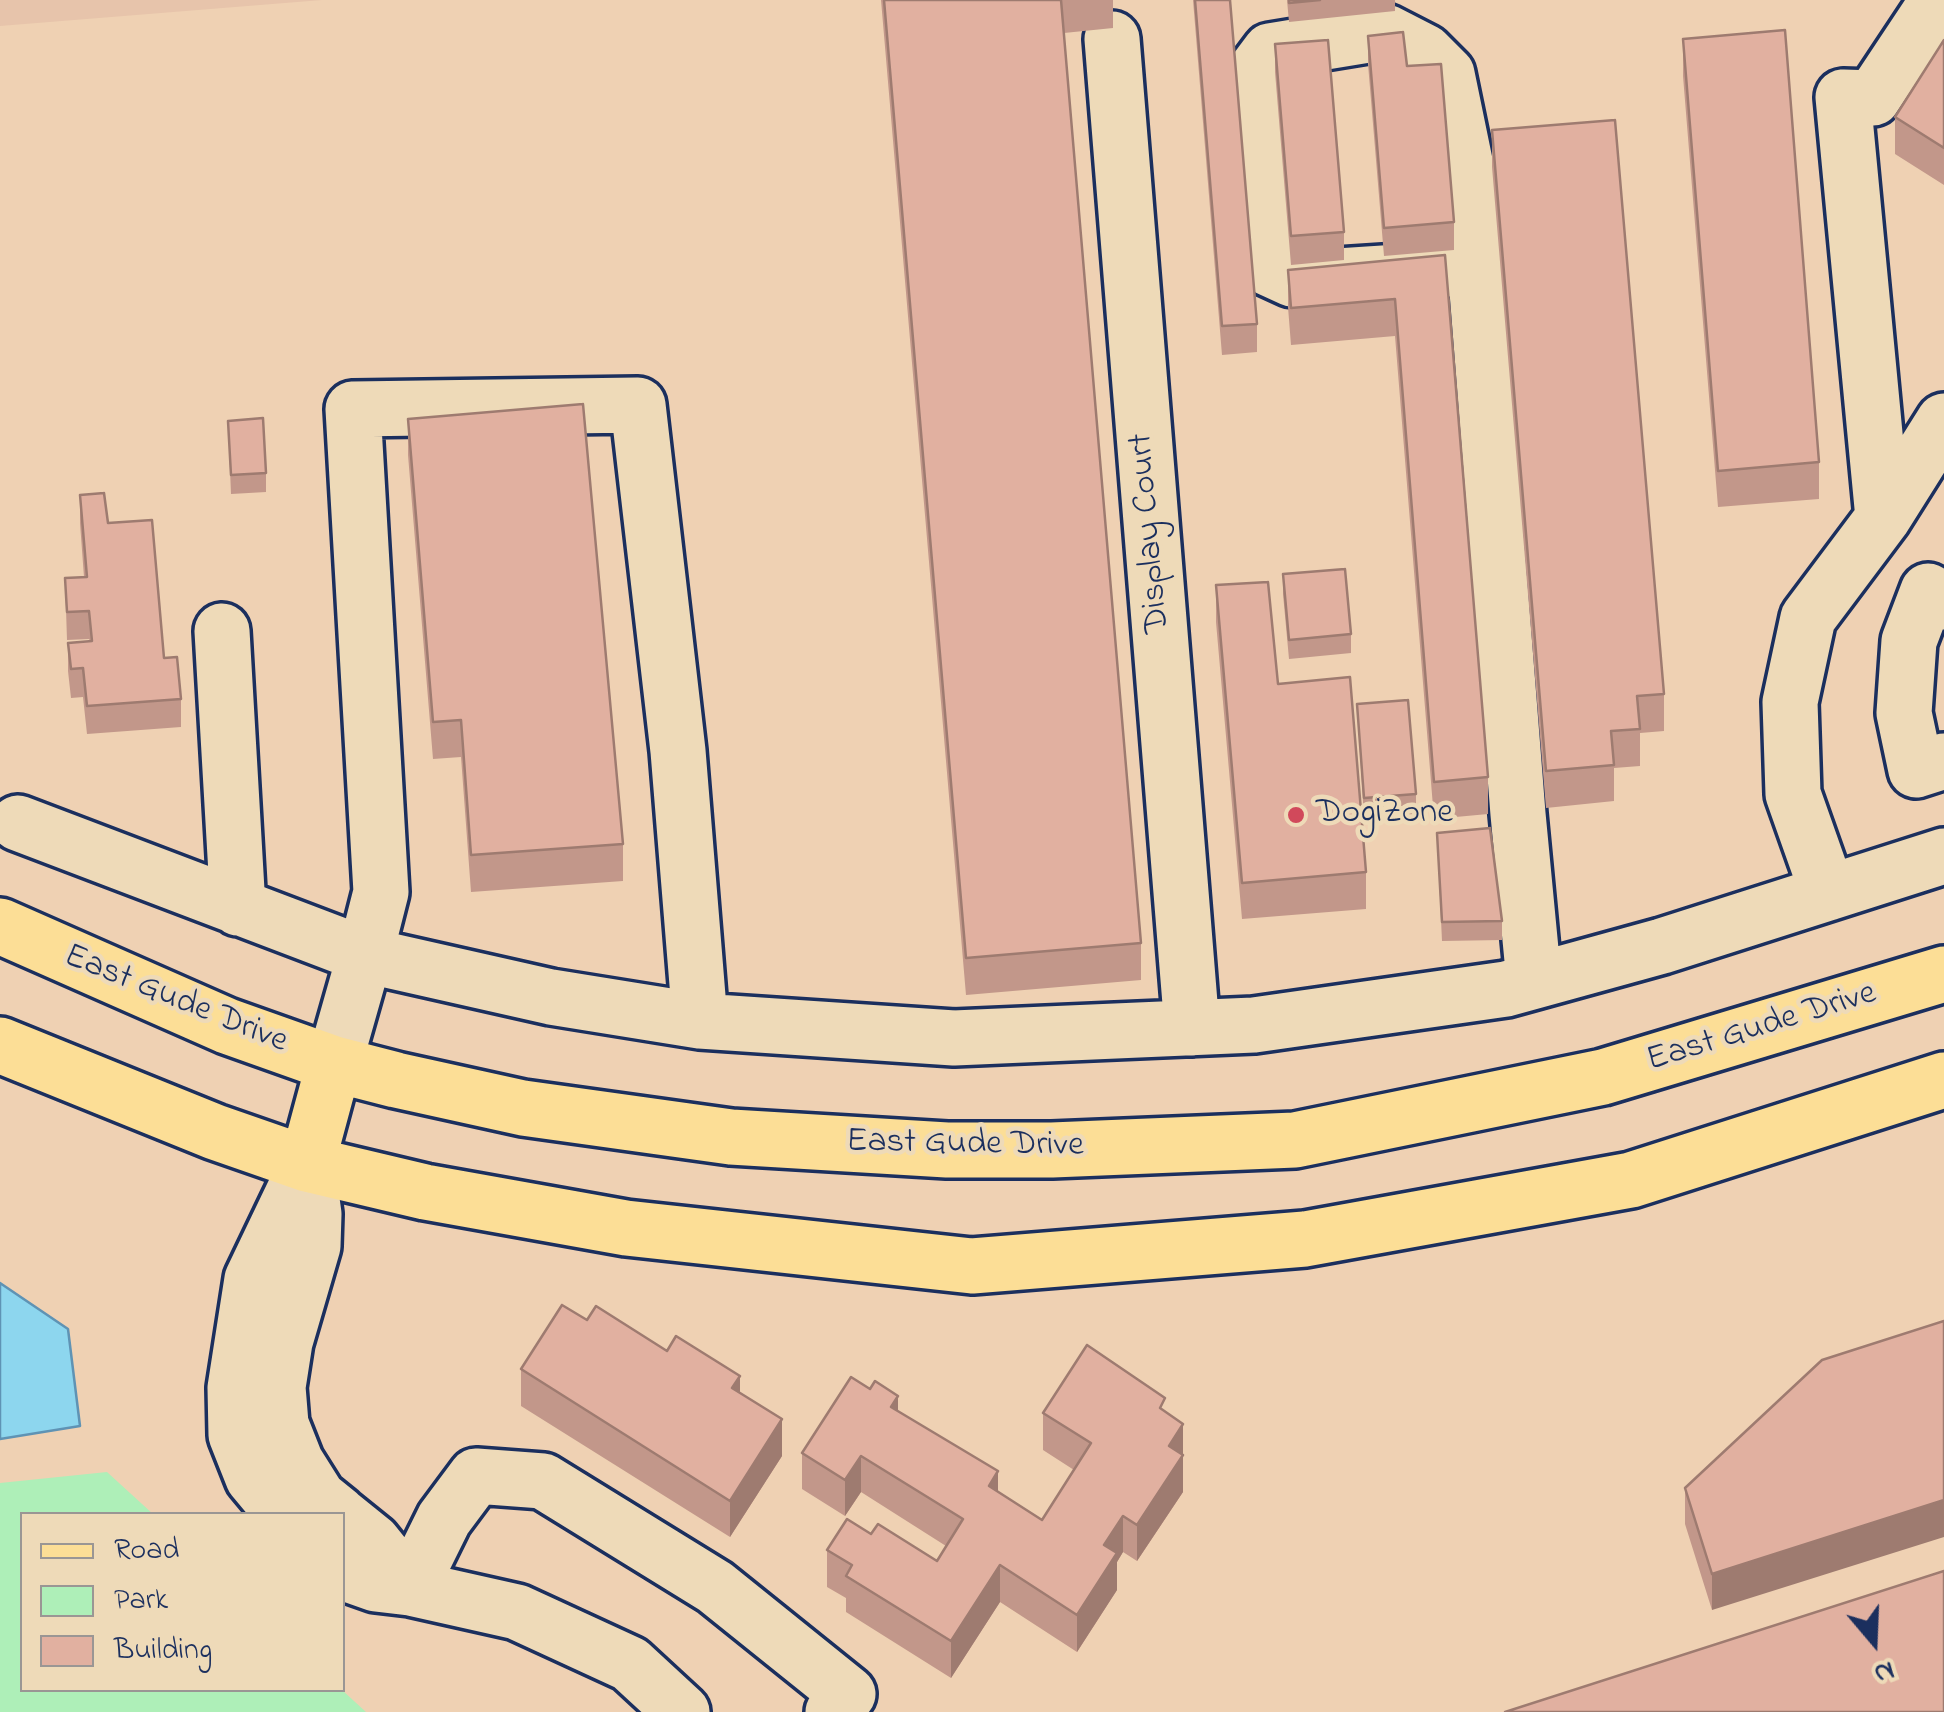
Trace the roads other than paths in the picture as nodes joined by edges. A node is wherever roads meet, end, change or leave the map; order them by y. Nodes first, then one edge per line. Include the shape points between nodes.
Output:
1 (1938, 0) edge
2 (1112, 39) dead end
3 (1475, 268) junction
4 (1944, 421) edge
5 (1884, 518) junction
6 (1944, 602) edge
7 (222, 632) dead end
8 (1944, 761) edge
9 (18, 823) dead end
10 (1944, 856) edge
11 (1828, 892) junction
12 (238, 908) junction
13 (0, 926) edge
14 (365, 955) junction
15 (1944, 974) edge
16 (1534, 981) junction
17 (700, 1021) junction
18 (1192, 1028) junction
19 (0, 1045) edge
20 (334, 1064) junction
21 (1944, 1080) edge
22 (307, 1164) junction
23 (281, 1512) edge
24 (336, 1512) edge
25 (345, 1519) edge
26 (345, 1573) edge
27 (410, 1588) junction
28 (682, 1712) edge
29 (833, 1712) edge

1 - 5 lane via 1874,98 1843,97
2 - 18 lane, Display Court
3 - 3 lane via 1468,176 1447,74 1425,52 1386,32 1270,51 1252,74 1268,268 1292,279
3 - 16 lane
4 - 5 lane
5 - 11 lane via 1808,618 1790,702 1793,794
6 - 8 lane via 1928,591 1909,641 1904,713 1916,770
7 - 12 lane
9 - 12 lane
10 - 11 lane
11 - 16 lane
12 - 14 lane
13 - 20 main road, East Gude Drive via 227,1026
14 - 17 lane via 551,997
14 - 17 lane via 381,892 354,409 638,405 678,752
14 - 20 lane
15 - 20 main road, East Gude Drive via 1604,1077 1296,1140 947,1150 732,1137 523,1108
16 - 18 lane via 1254,1025
17 - 18 lane via 954,1038
19 - 22 main road
20 - 22 main road
21 - 22 main road via 1631,1180 1304,1239 972,1266 626,1228
22 - 23 lane via 252,1279 234,1388 236,1435 254,1478
22 - 24 lane via 314,1246 285,1342 281,1424 296,1462
25 - 27 lane
26 - 27 lane
27 - 28 lane via 517,1612 630,1664
27 - 29 lane via 444,1518 476,1476 543,1481 715,1587 848,1694

